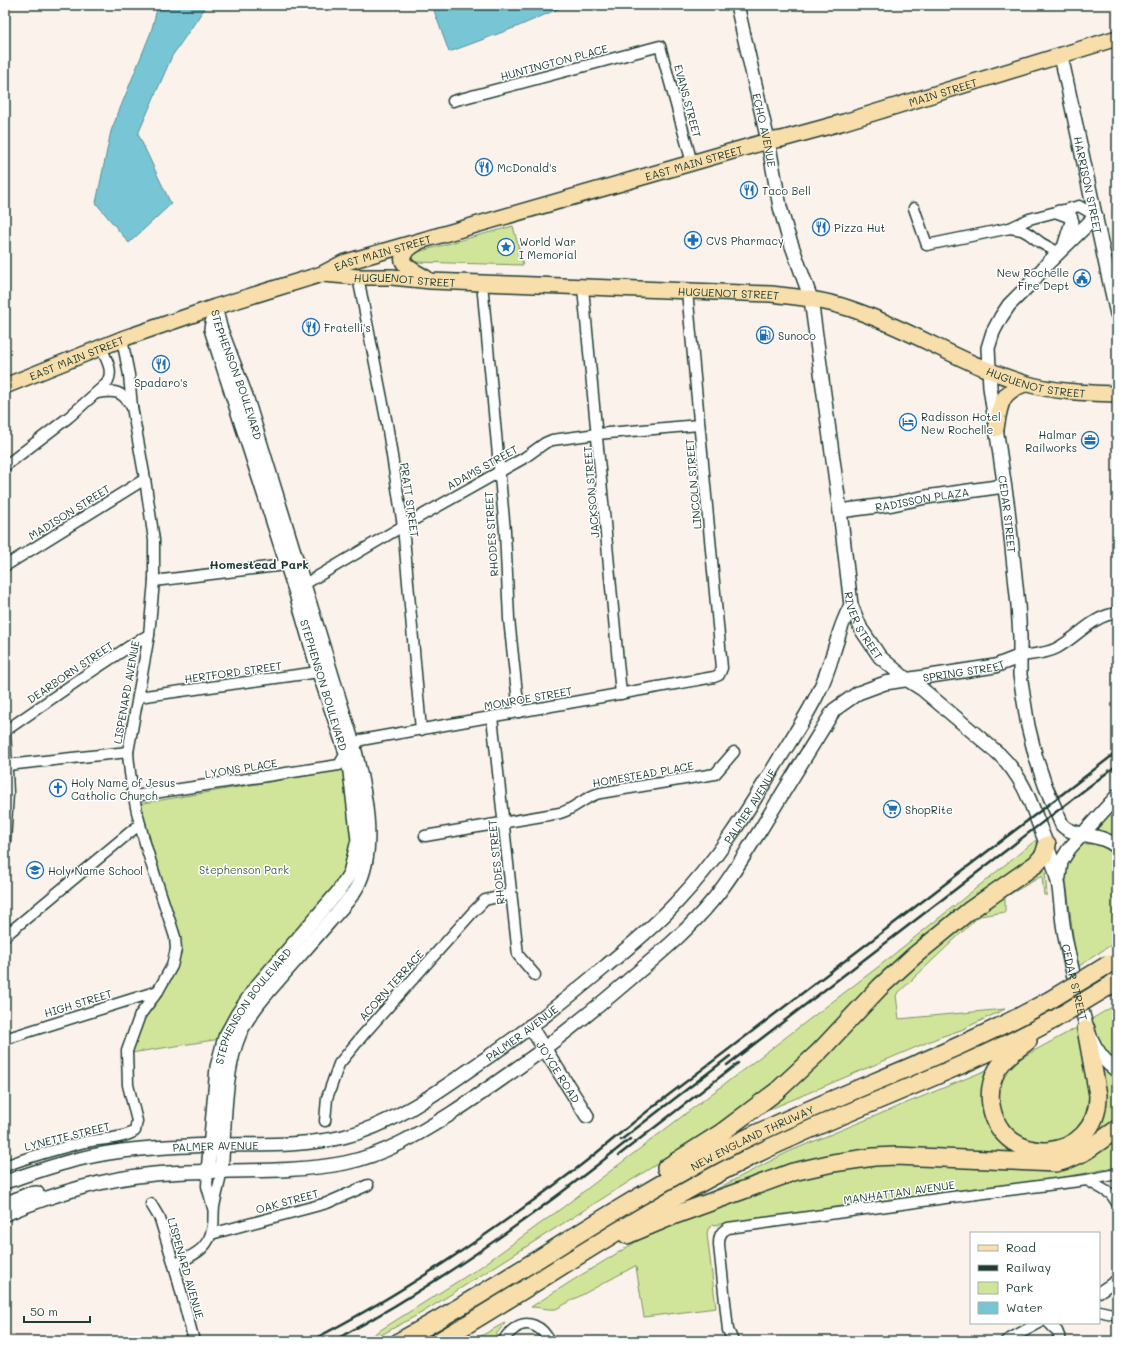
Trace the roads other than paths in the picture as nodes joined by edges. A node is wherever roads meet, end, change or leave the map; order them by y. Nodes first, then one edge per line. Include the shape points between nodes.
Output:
1 (737, 5) edge
2 (1117, 38) edge
3 (660, 46) joint
4 (1062, 56) junction
5 (453, 101) dead end
6 (768, 141) junction
7 (692, 163) junction
8 (914, 208) dead end
9 (1059, 212) junction
10 (1096, 216) junction
11 (1010, 228) junction
12 (422, 241) junction
13 (1061, 250) junction
14 (322, 274) junction
15 (358, 277) junction
16 (431, 281) junction
17 (482, 283) junction
18 (583, 288) junction
19 (687, 291) junction
20 (810, 299) junction
21 (215, 307) junction
22 (1117, 314) edge
23 (122, 339) junction
24 (101, 347) junction
25 (989, 371) junction
26 (1025, 384) junction
27 (5, 386) edge
28 (97, 393) junction
29 (1117, 394) edge
30 (132, 407) junction
31 (699, 424) junction
32 (996, 429) junction
33 (597, 434) junction
34 (5, 466) edge
35 (498, 472) junction
36 (145, 479) junction
37 (1004, 486) junction
38 (840, 511) junction
39 (403, 526) junction
40 (292, 564) junction
41 (5, 566) edge
42 (154, 581) junction
43 (299, 588) junction
44 (851, 605) junction
45 (1117, 613) edge
46 (149, 635) junction
47 (1021, 656) junction
48 (325, 671) junction
49 (719, 675) joint
50 (906, 680) junction
51 (621, 694) junction
52 (138, 697) junction
53 (519, 712) junction
54 (492, 717) junction
55 (5, 730) edge
56 (421, 730) junction
57 (350, 750) junction
58 (128, 752) junction
59 (734, 752) dead end
60 (8, 765) junction
61 (134, 796) junction
62 (1117, 796) edge
63 (504, 822) junction
64 (140, 824) junction
65 (1082, 833) junction
66 (425, 836) dead end
67 (5, 842) edge
68 (1047, 845) junction
69 (1117, 847) edge
70 (1058, 882) junction
71 (512, 894) junction
72 (5, 936) edge
73 (1113, 962) edge
74 (535, 975) dead end
75 (1114, 983) edge
76 (158, 991) junction
77 (1053, 1020) junction
78 (530, 1026) junction
79 (1086, 1029) junction
80 (5, 1039) edge
81 (544, 1048) junction
82 (1117, 1071) edge
83 (587, 1116) dead end
84 (324, 1121) dead end
85 (1117, 1129) edge
86 (135, 1131) joint
87 (217, 1145) junction
88 (5, 1166) edge
89 (214, 1171) junction
90 (1117, 1174) edge
91 (1087, 1180) junction
92 (5, 1182) edge
93 (93, 1184) junction
94 (368, 1185) dead end
95 (1117, 1203) edge
96 (5, 1204) edge
97 (151, 1204) dead end
98 (5, 1214) edge
99 (211, 1234) junction
100 (576, 1235) junction
101 (577, 1256) junction
102 (174, 1265) junction
103 (1117, 1280) edge
104 (1100, 1291) edge
105 (1100, 1311) edge
106 (1117, 1315) edge
107 (1036, 1324) edge
108 (1050, 1324) edge
109 (194, 1341) edge
110 (400, 1341) edge
111 (439, 1341) edge
112 (504, 1341) edge
113 (549, 1341) edge
114 (733, 1341) edge
115 (1006, 1341) edge
116 (1061, 1341) edge

1 - 6 street, ECHO AVENUE
2 - 4 main road, MAIN STREET
3 - 5 street, HUNTINGTON PLACE
3 - 7 street, EVANS STREET
4 - 6 main road, MAIN STREET via 844,122
4 - 10 street, HARRISON STREET
6 - 7 main road, EAST MAIN STREET
6 - 20 street, ECHO AVENUE via 780,207
7 - 12 main road, EAST MAIN STREET
8 - 11 street via 927,245
9 - 10 street via 1079,206
9 - 11 street via 1029,219
9 - 13 street via 1070,216 1072,222
10 - 13 street, CEDAR STREET
10 - 22 street, HARRISON STREET
11 - 13 street via 1022,230 1041,243
12 - 14 main road, EAST MAIN STREET via 343,264
12 - 16 main road via 407,250 404,254 404,263 406,267
13 - 25 street, CEDAR STREET via 1009,305 1001,317 989,345
14 - 15 main road, HUGUENOT STREET
14 - 21 main road, EAST MAIN STREET
15 - 16 main road, HUGUENOT STREET
15 - 39 street, PRATT STREET via 387,424
16 - 17 main road, HUGUENOT STREET
17 - 18 main road, HUGUENOT STREET
17 - 35 street, RHODES STREET
18 - 19 main road, HUGUENOT STREET
18 - 33 street, JACKSON STREET
19 - 20 main road, HUGUENOT STREET via 771,294
19 - 31 street, LINCOLN STREET
20 - 25 main road, HUGUENOT STREET via 843,306 874,318
20 - 38 street, RIVER STREET
21 - 23 main road, EAST MAIN STREET
21 - 40 street, STEPHENSON BOULEVARD via 210,329
23 - 24 main road, EAST MAIN STREET
23 - 30 street, LISPENARD AVENUE
24 - 27 main road, EAST MAIN STREET
24 - 28 street via 111,372 110,379
25 - 26 main road, HUGUENOT STREET
25 - 32 street, CEDAR STREET
26 - 29 main road, HUGUENOT STREET via 1088,394
26 - 32 main road via 1012,389 1003,397
28 - 30 street via 118,392
28 - 34 street
30 - 36 street, LISPENARD AVENUE
31 - 33 street, ADAMS STREET
31 - 49 street, LINCOLN STREET via 722,668
32 - 37 street, CEDAR STREET
33 - 35 street, ADAMS STREET via 552,440
33 - 51 street, JACKSON STREET
35 - 39 street, ADAMS STREET
35 - 53 street, RHODES STREET
36 - 41 street, MADISON STREET
36 - 42 street, LISPENARD AVENUE via 154,540
37 - 38 street, RADISSON PLAZA
37 - 47 street, CEDAR STREET via 1018,605
38 - 44 street, RIVER STREET
39 - 43 street, ADAMS STREET
39 - 56 street, PRATT STREET
40 - 42 street
40 - 43 street, STEPHENSON BOULEVARD
42 - 46 street, LISPENARD AVENUE
43 - 48 street, STEPHENSON BOULEVARD
44 - 50 street, RIVER STREET via 861,629 874,650
44 - 78 street, PALMER AVENUE via 841,626 819,693 716,857 675,905 652,926 571,995
45 - 47 street via 1095,620 1057,648 1045,653
46 - 52 street, LISPENARD AVENUE
46 - 55 street, DEARBORN STREET
47 - 50 street, SPRING STREET via 995,666
47 - 65 street, CEDAR STREET via 1020,675 1025,710 1040,770 1062,825 1070,831
48 - 52 street, HERTFORD STREET
48 - 57 street, STEPHENSON BOULEVARD
49 - 51 street, MONROE STREET
50 - 68 street, RIVER STREET via 922,689 1011,765 1030,798
50 - 81 street, PALMER AVENUE via 885,683 869,689 834,710 736,869 713,900 656,957
51 - 53 street, MONROE STREET
52 - 58 street, LISPENARD AVENUE
53 - 54 street, MONROE STREET
54 - 56 street, MONROE STREET
54 - 63 street, RHODES STREET
55 - 60 street
56 - 57 street, MONROE STREET via 361,740
57 - 61 street, LYONS PLACE via 339,765
57 - 87 street, STEPHENSON BOULEVARD via 358,840 350,873 338,892 256,987 225,1037 218,1067
58 - 60 street
58 - 61 street, LISPENARD AVENUE
59 - 63 street, HOMESTEAD PLACE via 715,774 600,793 590,796 567,811
60 - 67 street
61 - 64 street, LISPENARD AVENUE
62 - 65 street
63 - 66 street, HOMESTEAD PLACE
63 - 71 street, RHODES STREET
64 - 72 street
64 - 76 street, LISPENARD AVENUE via 175,937 176,949 172,966
65 - 69 street, CEDAR STREET via 1106,839
65 - 70 street via 1064,857
68 - 70 street, RIVER STREET
68 - 100 highway via 1044,855 1036,864 969,911 902,966 819,1052 777,1091 721,1133 618,1200
70 - 79 street, CEDAR STREET via 1066,940
71 - 74 street, RHODES STREET via 518,955
71 - 84 street, ACORN TERRACE via 485,900 363,1035 339,1064 327,1098
73 - 100 highway, NEW ENGLAND THRUWAY, bridge via 1011,1021 758,1132 667,1180
75 - 77 highway, NEW ENGLAND THRUWAY, bridge
76 - 80 street, HIGH STREET
76 - 86 street, LISPENARD AVENUE via 140,1015 127,1051 128,1085 137,1121
77 - 79 highway via 1001,1064 990,1089 991,1109 1000,1128 1011,1141 1029,1149 1046,1152 1067,1147 1084,1134 1093,1121 1098,1095
77 - 101 highway, NEW ENGLAND THRUWAY via 971,1061 747,1158 660,1205
78 - 81 street, JOYCE ROAD
78 - 87 street, PALMER AVENUE via 412,1107 356,1133 299,1143
79 - 82 street, CEDAR STREET via 1100,1054
81 - 83 street, JOYCE ROAD
81 - 89 street, PALMER AVENUE via 435,1124 378,1153 314,1168
85 - 101 highway via 1072,1159 1055,1163 896,1156 813,1166 681,1213
86 - 88 street, LYNETTE STREET via 42,1153
87 - 89 street, STEPHENSON BOULEVARD
87 - 92 street, PALMER AVENUE via 116,1152 81,1159
89 - 93 street, PALMER AVENUE via 154,1174
89 - 99 street, STEPHENSON BOULEVARD via 207,1186 213,1208 214,1225
90 - 91 street, MANHATTAN AVENUE
91 - 95 street via 1111,1194
91 - 114 street, MANHATTAN AVENUE via 728,1228 719,1237 722,1287 728,1330
93 - 96 street, PALMER AVENUE via 29,1194
93 - 98 street, PALMER AVENUE
94 - 99 street, OAK STREET via 327,1203
97 - 102 street, LISPENARD AVENUE via 160,1219
99 - 102 street, STEPHENSON BOULEVARD via 203,1248
100 - 110 highway, NEW ENGLAND THRUWAY
101 - 111 highway, NEW ENGLAND THRUWAY
102 - 109 street, LISPENARD AVENUE
103 - 104 street
105 - 106 street
107 - 115 street
108 - 116 street
112 - 113 street via 517,1327 528,1323 541,1329

